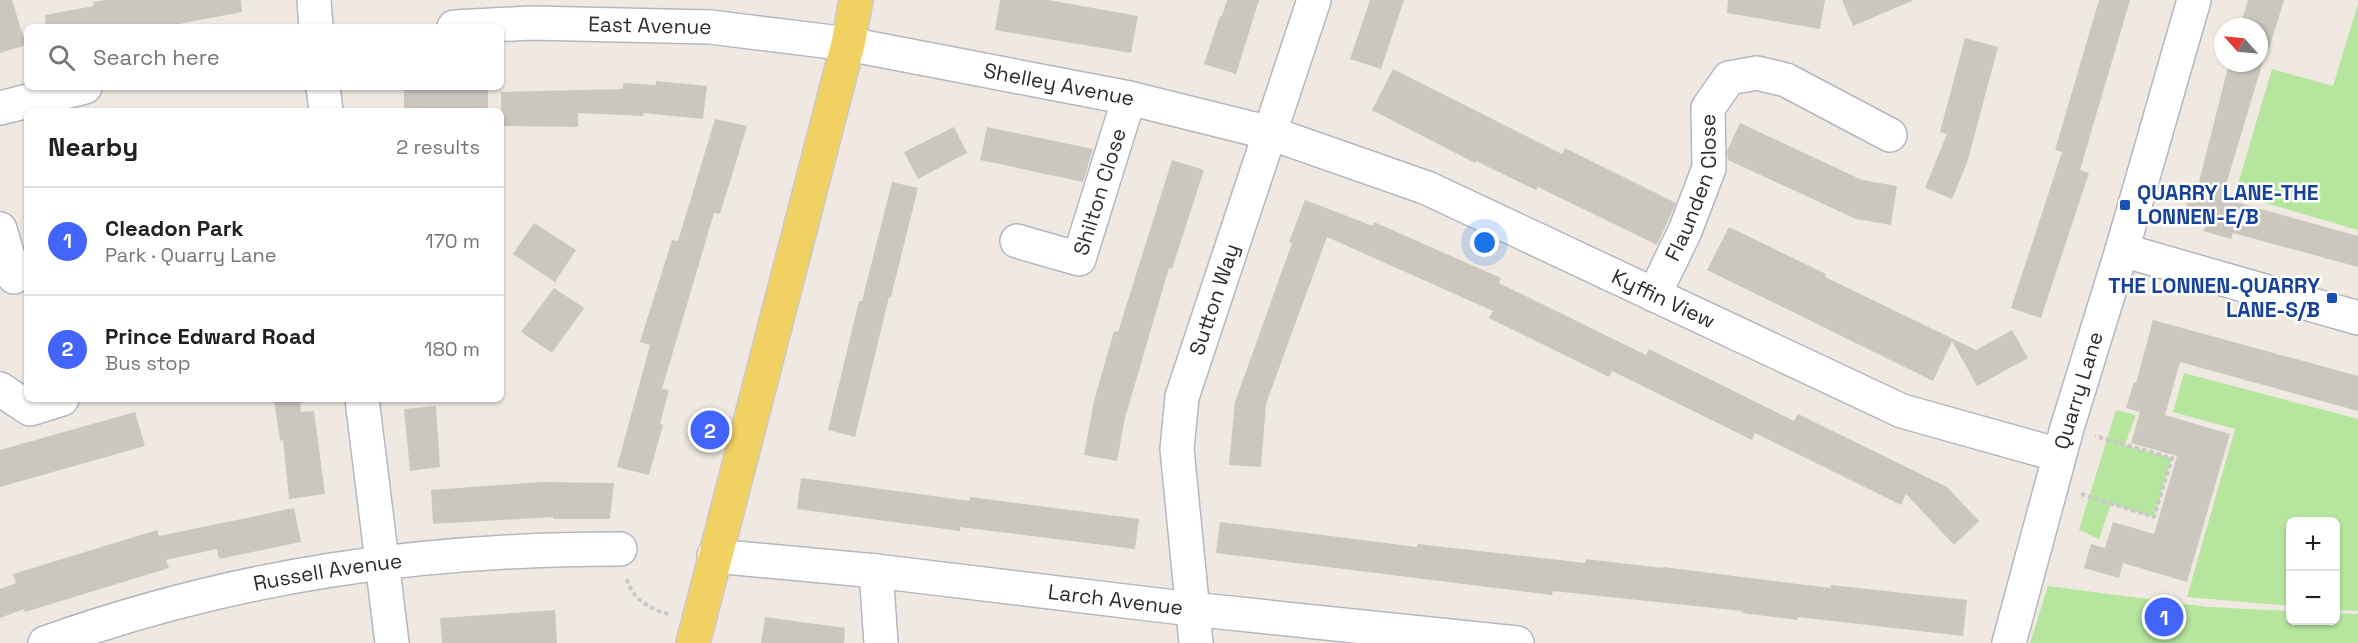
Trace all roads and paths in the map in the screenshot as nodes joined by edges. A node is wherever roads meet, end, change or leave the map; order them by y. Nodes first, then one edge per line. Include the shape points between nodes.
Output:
1 (314, 0) edge
2 (856, 0) edge
3 (1314, 0) edge
4 (2194, 0) edge
5 (316, 24) edge
6 (504, 24) edge
7 (848, 44) junction
8 (73, 90) edge
9 (323, 90) edge
10 (1129, 98) junction
11 (0, 108) edge
12 (326, 108) edge
13 (1270, 133) junction
14 (1890, 135) dead end
15 (0, 229) edge
16 (1017, 241) dead end
17 (2122, 250) junction
18 (14, 283) edge
19 (1654, 295) junction
20 (2358, 318) edge
21 (0, 389) edge
22 (52, 402) edge
23 (362, 402) edge
24 (2059, 456) junction
25 (620, 549) joint
26 (714, 556) junction
27 (383, 561) junction
28 (876, 571) junction
29 (1191, 609) junction
30 (115, 632) edge
31 (695, 633) edge
32 (45, 643) edge
33 (392, 643) edge
34 (881, 643) edge
35 (1196, 643) edge
36 (1517, 643) edge
37 (2009, 643) edge

1 - 5 street
2 - 7 main road
3 - 13 street, Sutton Way
4 - 17 street, Quarry Lane
6 - 7 street, East Avenue via 710,27
7 - 10 street, Shelley Avenue
7 - 26 main road
8 - 11 street
9 - 12 street
10 - 13 street, Shelley Avenue
10 - 16 street, Shilton Close via 1079,259
13 - 19 street, Kyffin View via 1427,188
13 - 29 street, Sutton Way via 1182,397 1177,449
14 - 19 street, Flaunden Close via 1786,80 1757,73 1729,78 1708,108 1709,168 1685,231
15 - 18 street
17 - 20 street
17 - 24 street, Quarry Lane
19 - 24 street, Kyffin View via 1902,411
21 - 22 street via 30,409
23 - 27 street
24 - 24 path via 2154,517 2172,458
24 - 37 street, Quarry Lane
25 - 27 street, Russell Avenue via 541,549
25 - 31 path via 629,589 653,610
26 - 28 street, Larch Avenue
26 - 31 main road
27 - 30 street, Russell Avenue via 178,601
27 - 33 street
28 - 29 street, Larch Avenue
28 - 34 street
29 - 35 street, Sutton Way
29 - 36 street, Larch Avenue
30 - 32 street, Russell Avenue

